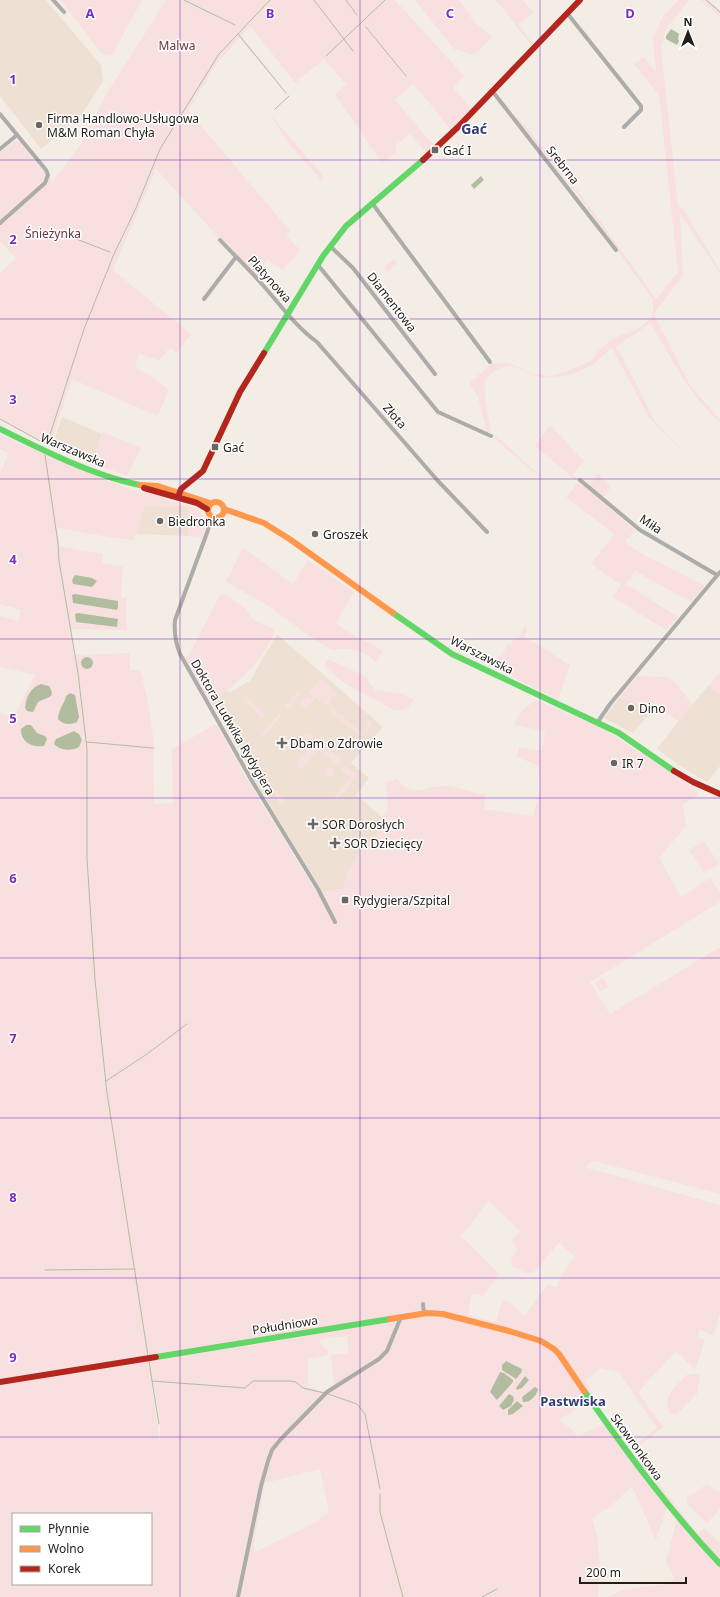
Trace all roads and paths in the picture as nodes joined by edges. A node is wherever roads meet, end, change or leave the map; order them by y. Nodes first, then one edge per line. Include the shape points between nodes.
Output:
1 (53, 0) edge
2 (580, 0) edge
3 (64, 12) dead end
4 (567, 13) junction
5 (493, 92) junction
6 (0, 114) edge
7 (624, 127) dead end
8 (17, 136) junction
9 (0, 149) edge
10 (372, 203) junction
11 (0, 223) edge
12 (220, 240) dead end
13 (330, 246) junction
14 (616, 250) dead end
15 (236, 257) junction
16 (318, 265) junction
17 (204, 299) dead end
18 (288, 315) junction
19 (490, 362) dead end
20 (435, 374) dead end
21 (0, 429) edge
22 (491, 436) dead end
23 (580, 480) dead end
24 (179, 495) junction
25 (209, 506) junction
26 (224, 512) junction
27 (213, 518) junction
28 (487, 532) dead end
29 (719, 573) edge
30 (598, 723) junction
31 (720, 794) edge
32 (335, 922) dead end
33 (423, 1304) dead end
34 (424, 1313) junction
35 (401, 1317) junction
36 (0, 1382) edge
37 (720, 1564) edge
38 (238, 1597) edge

1 - 3 street
2 - 4 street
4 - 5 street
4 - 7 street via 641,106 641,110
5 - 10 street via 435,150
5 - 14 street, Srebrna
6 - 8 street
8 - 9 street
8 - 11 street via 48,175 44,183
10 - 13 street via 346,226
10 - 19 street
12 - 15 street, Platynowa
13 - 16 street
13 - 20 street, Diamentowa via 353,268
15 - 17 street, Platynowa
15 - 18 street, Platynowa
16 - 18 street
16 - 22 street via 438,412
18 - 24 street via 240,392 203,471 185,484
18 - 28 street, Złota via 317,342
21 - 24 street, Warszawska via 39,449 117,480 158,486
23 - 29 street, Miła via 640,530
24 - 25 street, Warszawska
25 - 26 street, Warszawska via 220,502
25 - 27 street
26 - 27 street
26 - 30 street, Warszawska via 264,523 452,654
27 - 32 street, Doktora Ludwika Rydygiera via 176,616 174,632 177,646
29 - 30 street via 610,704
30 - 31 street, Warszawska via 631,740 684,777
33 - 34 street
34 - 35 street, Południowa
34 - 37 street, Skowronkowa via 443,1314 509,1330 542,1341 554,1349 639,1471
35 - 36 street, Południowa
35 - 38 street via 387,1351 374,1363 327,1392 272,1450 261,1486

